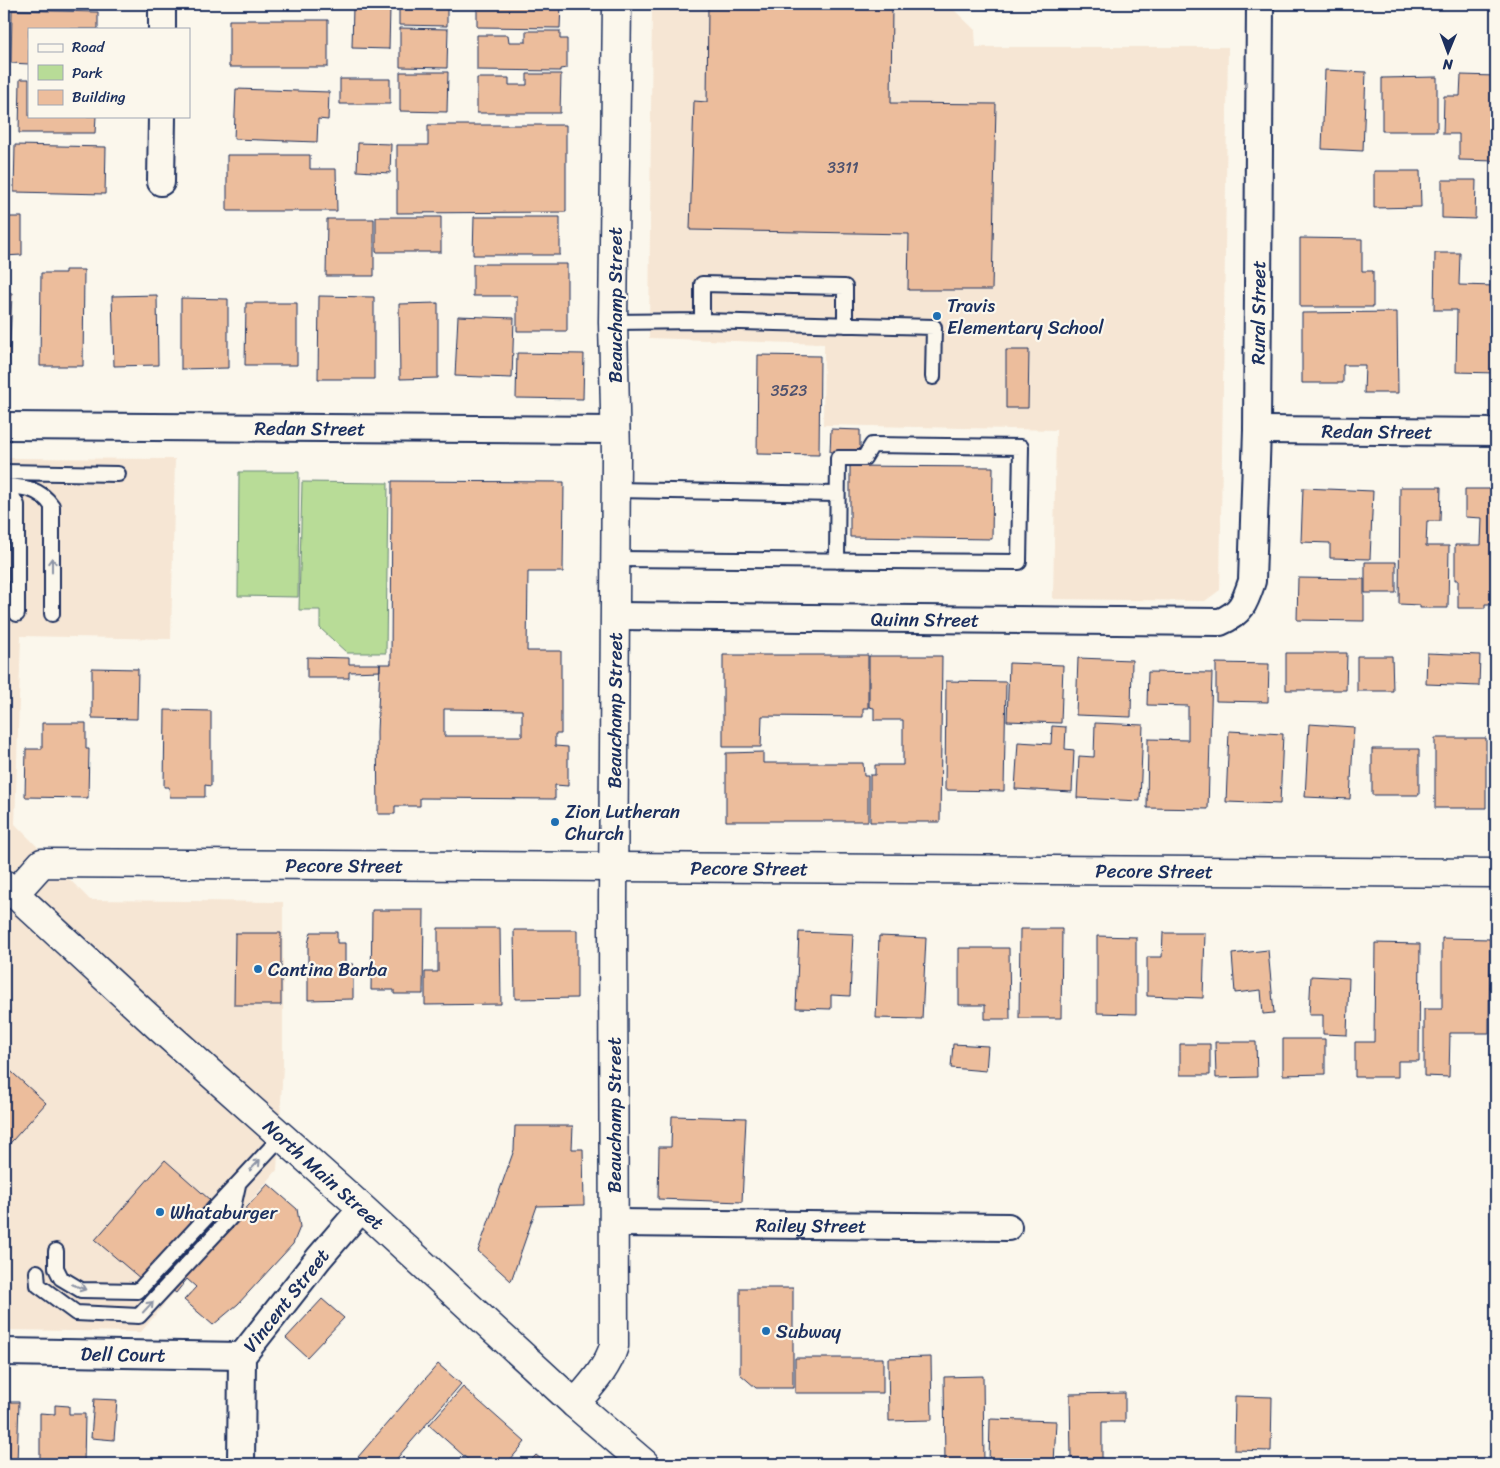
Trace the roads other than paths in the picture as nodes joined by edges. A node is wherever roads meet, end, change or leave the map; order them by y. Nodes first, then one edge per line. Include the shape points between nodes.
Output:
1 (162, 4) edge
2 (617, 4) edge
3 (1260, 4) edge
4 (162, 28) edge
5 (162, 118) edge
6 (161, 182) dead end
7 (702, 321) junction
8 (614, 322) junction
9 (845, 325) junction
10 (933, 377) dead end
11 (4, 426) edge
12 (616, 430) junction
13 (1257, 430) junction
14 (1496, 432) edge
15 (4, 472) edge
16 (118, 474) dead end
17 (4, 486) edge
18 (615, 490) junction
19 (4, 491) edge
20 (837, 494) junction
21 (615, 559) junction
22 (837, 561) junction
23 (17, 614) dead end
24 (52, 614) dead end
25 (614, 616) junction
26 (1234, 616) joint
27 (613, 867) junction
28 (1496, 874) edge
29 (9, 889) edge
30 (282, 1136) junction
31 (238, 1184) junction
32 (362, 1208) junction
33 (615, 1223) junction
34 (1008, 1227) dead end
35 (56, 1251) dead end
36 (37, 1272) dead end
37 (4, 1352) edge
38 (242, 1356) junction
39 (575, 1404) junction
40 (241, 1464) edge
41 (645, 1464) edge

1 - 4 street
2 - 8 street, Beauchamp Street
3 - 13 street, Rural Street
5 - 6 street
7 - 8 lane
7 - 9 lane
7 - 9 lane via 702,284 846,286
8 - 12 street, Beauchamp Street
9 - 10 lane via 934,327
11 - 12 street, Redan Street
12 - 18 street, Beauchamp Street
13 - 14 street, Redan Street
13 - 26 street, Rural Street via 1252,581 1244,603
15 - 16 lane
24 -> 17 lane via 52,506 36,491 23,486
18 - 20 lane
18 - 21 street, Beauchamp Street
19 - 23 lane via 10,494 16,505
20 - 22 lane
20 - 22 lane via 838,458 864,458 872,445 1021,447 1019,562
21 - 22 lane
21 - 25 street, Beauchamp Street
25 - 26 street, Quinn Street via 1220,622
25 - 27 street, Beauchamp Street
27 - 28 street, Pecore Street
27 - 29 street, Pecore Street via 42,863
27 - 33 street, Beauchamp Street
29 - 30 street, North Main Street
31 -> 30 lane
30 - 32 street, North Main Street
35 -> 31 lane via 56,1268 61,1278 81,1290 138,1291
36 -> 31 lane via 38,1285 76,1313 139,1316 231,1217
32 - 38 street, Vincent Street
32 - 39 street, North Main Street
33 - 34 street, Railey Street
33 - 39 street, Beauchamp Street via 614,1346 602,1372
37 - 38 street, Dell Court
38 - 40 street, Vincent Street
39 - 41 street, North Main Street

